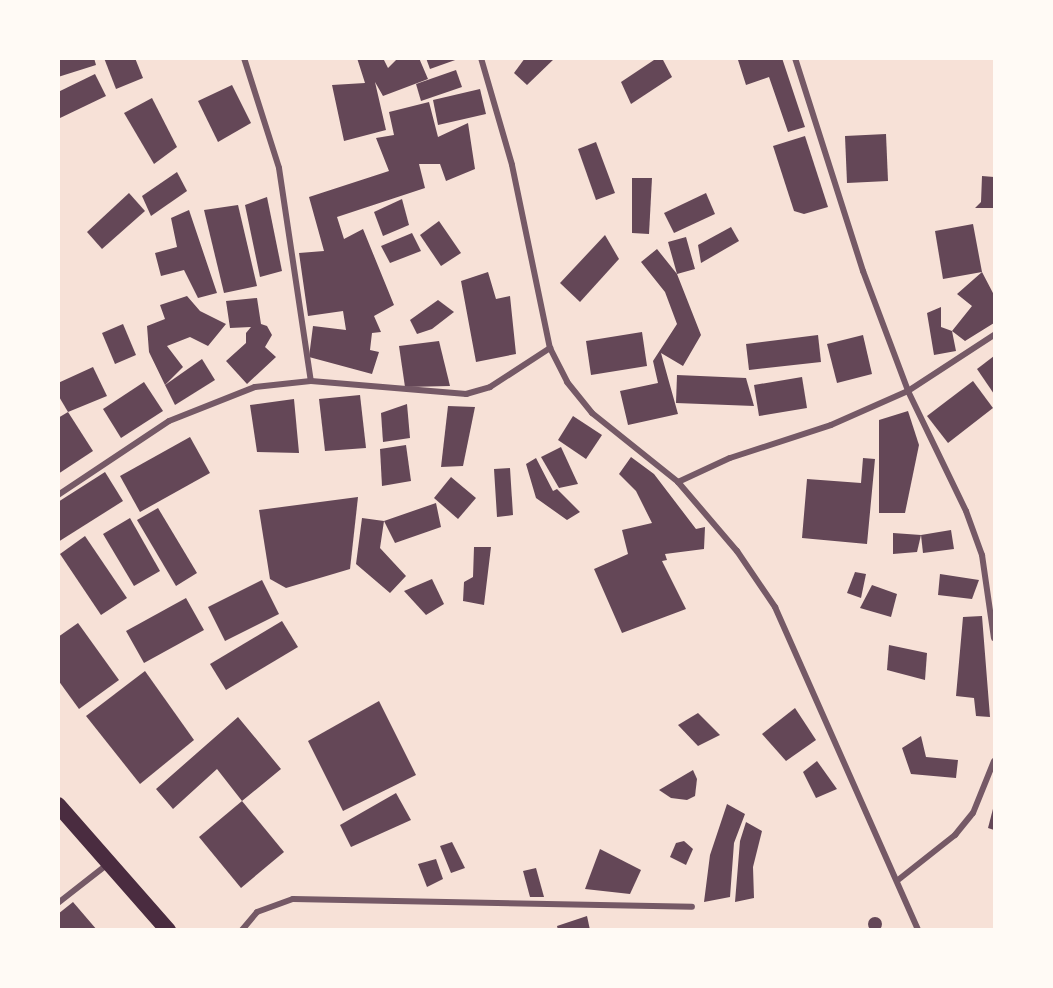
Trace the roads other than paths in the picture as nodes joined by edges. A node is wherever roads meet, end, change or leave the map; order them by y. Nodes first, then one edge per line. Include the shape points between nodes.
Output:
1 (244, 58) edge
2 (481, 58) edge
3 (795, 58) edge
4 (994, 335) edge
5 (550, 348) junction
6 (311, 381) junction
7 (908, 391) junction
8 (678, 482) junction
9 (58, 495) edge
10 (994, 639) edge
11 (994, 761) edge
12 (58, 805) edge
13 (108, 864) junction
14 (898, 880) junction
15 (58, 903) edge
16 (692, 907) dead end
17 (168, 930) edge
18 (242, 930) edge
19 (918, 930) edge

1 - 6 street via 279,168
2 - 5 street via 512,165
3 - 7 street via 863,271
4 - 7 street
5 - 6 street via 490,387 466,394
5 - 8 street via 567,381 592,413
6 - 9 street via 255,387 169,421
7 - 8 street via 831,425 730,458
7 - 10 street via 966,511 982,555
8 - 14 street via 738,551 775,607
11 - 14 street via 973,813 955,836
12 - 13 highway
13 - 15 street
13 - 17 highway
14 - 19 street
16 - 18 street via 293,899 257,912

